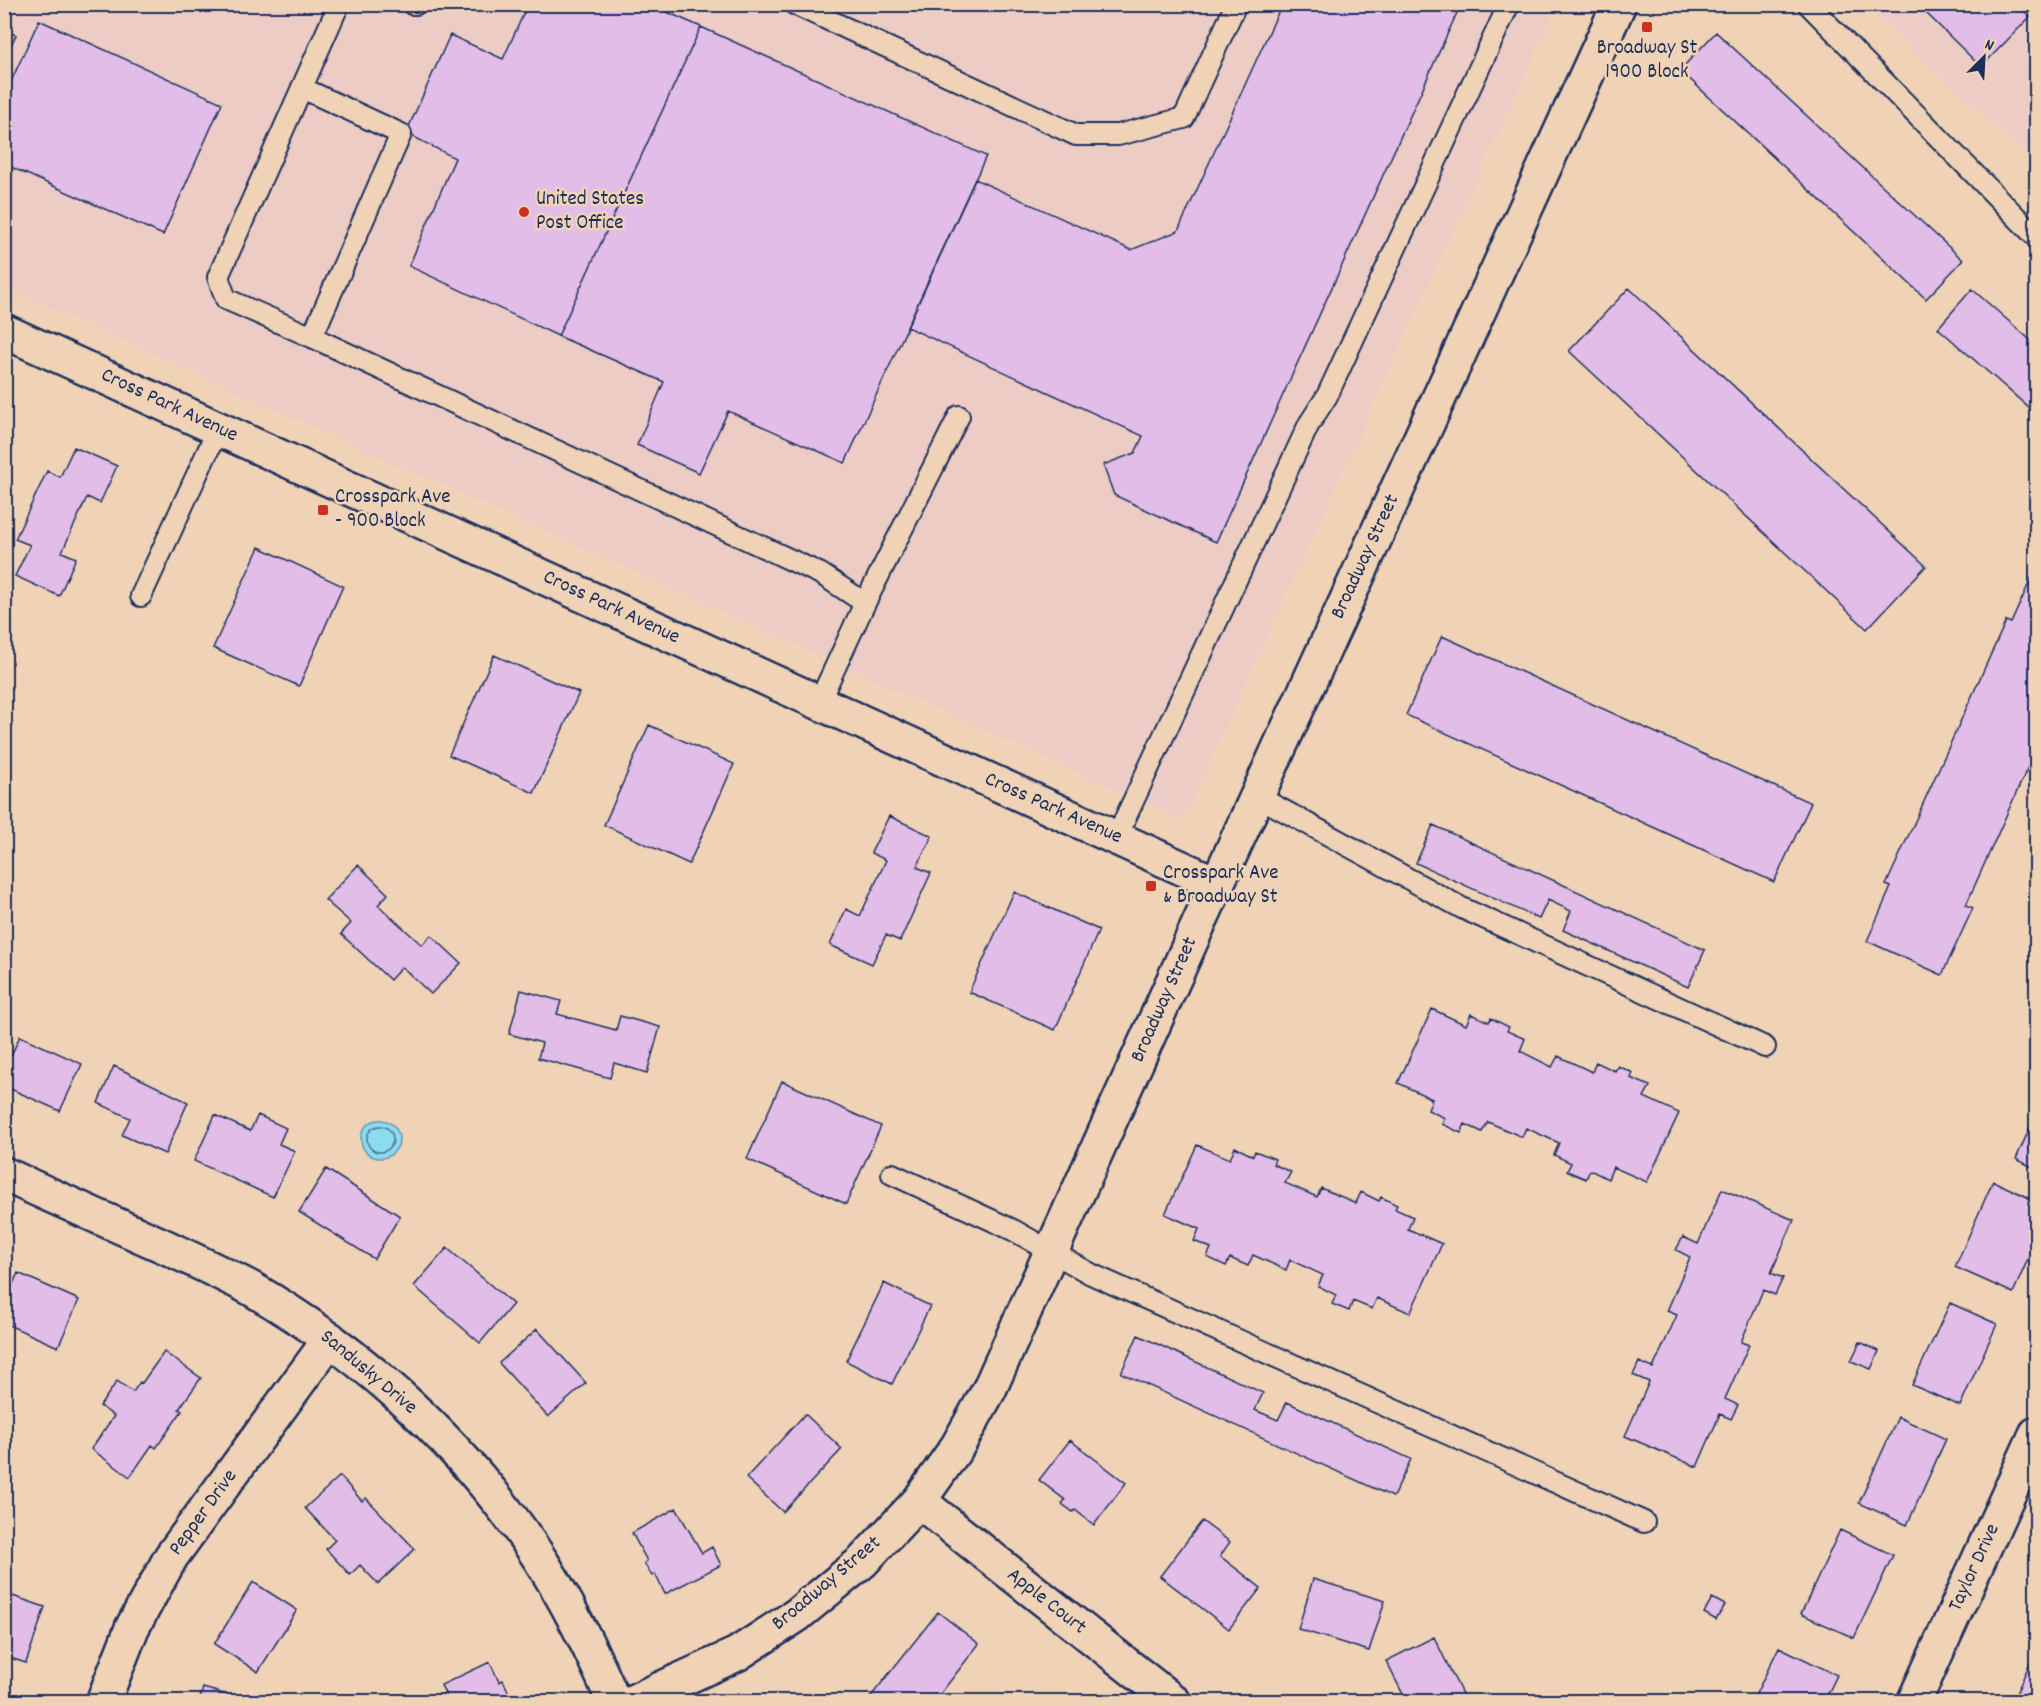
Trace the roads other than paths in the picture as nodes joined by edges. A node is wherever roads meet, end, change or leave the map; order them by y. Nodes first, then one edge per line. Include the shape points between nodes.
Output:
1 (339, 4) edge
2 (794, 4) edge
3 (1236, 4) edge
4 (1509, 4) edge
5 (1619, 4) edge
6 (1808, 4) edge
7 (302, 88) junction
8 (2037, 237) edge
9 (4, 331) edge
10 (312, 337) junction
11 (959, 416) dead end
12 (218, 429) junction
13 (141, 596) dead end
14 (865, 603) junction
15 (819, 702) junction
16 (1257, 796) junction
17 (1116, 838) junction
18 (1217, 884) junction
19 (1765, 1047) dead end
20 (4, 1174) edge
21 (892, 1174) dead end
22 (1051, 1253) junction
23 (330, 1339) junction
24 (2037, 1434) edge
25 (919, 1501) junction
26 (1644, 1522) dead end
27 (103, 1701) edge
28 (614, 1701) edge
29 (632, 1701) edge
30 (1174, 1701) edge
31 (1914, 1701) edge

1 - 7 lane
2 - 3 lane via 1076,135 1118,135 1184,118
4 - 17 lane
5 - 16 street, Broadway Street
6 - 8 lane
7 - 10 lane via 218,277 226,299
7 - 10 lane via 401,134
9 - 12 street, Cross Park Avenue
10 - 14 lane via 821,574
11 - 14 lane
12 - 13 lane
12 - 15 street, Cross Park Avenue
14 - 15 lane
15 - 17 street, Cross Park Avenue
16 - 18 street, Broadway Street
16 - 19 lane via 1462,908
17 - 18 street, Cross Park Avenue
18 - 22 street, Broadway Street
20 - 23 street, Sandusky Drive via 251,1289
21 - 22 lane via 1013,1230
22 - 25 street, Broadway Street via 989,1390 957,1447
22 - 26 lane
23 - 27 street, Pepper Drive via 171,1557 132,1628
23 - 28 street, Sandusky Drive via 401,1397 466,1463 516,1524 559,1590
24 - 31 street, Taylor Drive
25 - 29 street, Broadway Street via 862,1562 797,1615 737,1654
25 - 30 street, Apple Court

